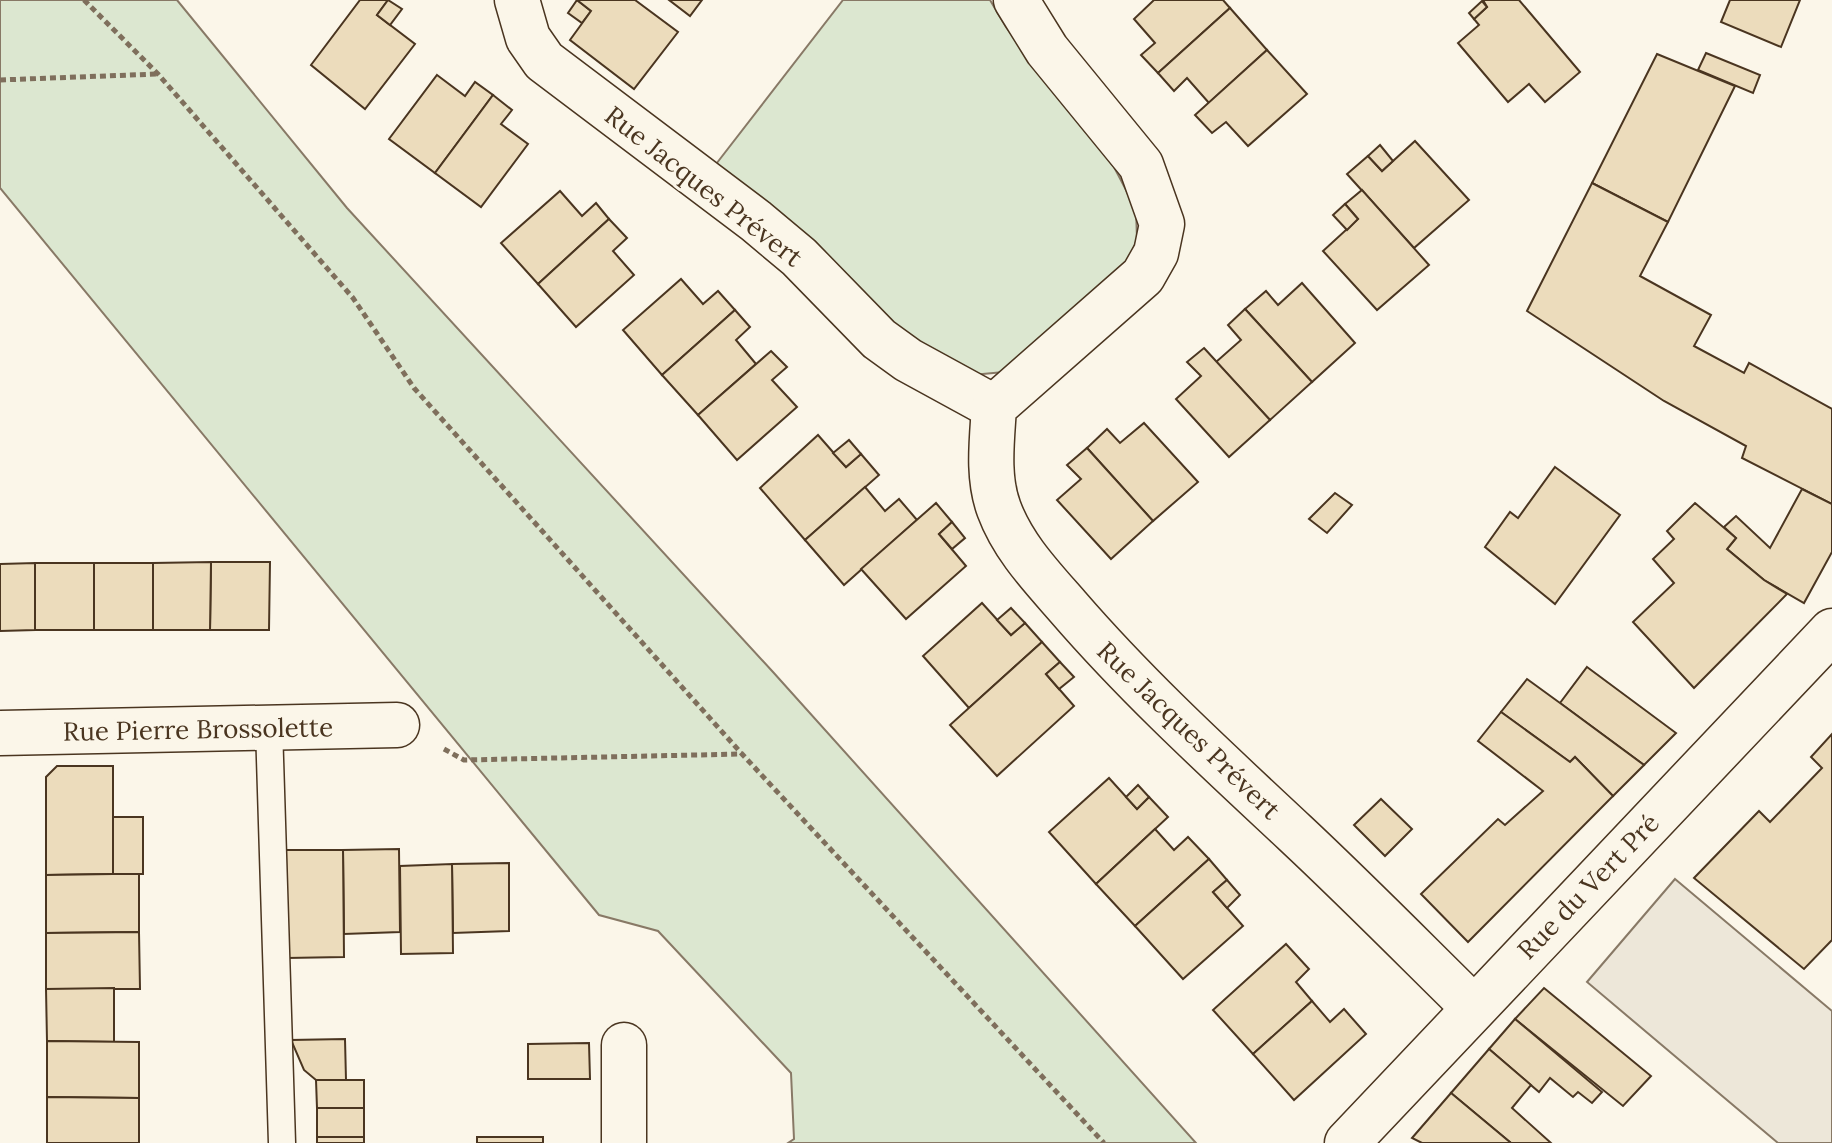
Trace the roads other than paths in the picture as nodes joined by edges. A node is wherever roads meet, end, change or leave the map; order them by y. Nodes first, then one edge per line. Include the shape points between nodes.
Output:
1 (517, 0) edge
2 (1016, 0) edge
3 (994, 407) junction
4 (1832, 631) edge
5 (397, 725) road end
6 (269, 727) junction
7 (0, 733) edge
8 (1473, 1007) junction
9 (624, 1045) dead end
10 (282, 1143) edge
11 (624, 1143) edge
12 (1347, 1143) edge

1 - 3 street, Rue Jacques Prévert via 528,38 555,71 756,221 879,339
2 - 3 street via 1047,50 1141,165 1162,224 1156,253 1143,276
3 - 8 street, Rue Jacques Prévert via 992,480 998,507 1025,558 1164,711
4 - 8 street, Rue du Vert Pré
5 - 6 street, Rue Pierre Brossolette
6 - 7 street, Rue Pierre Brossolette
6 - 10 lane
8 - 12 street, Rue du Vert Pré
9 - 11 street

